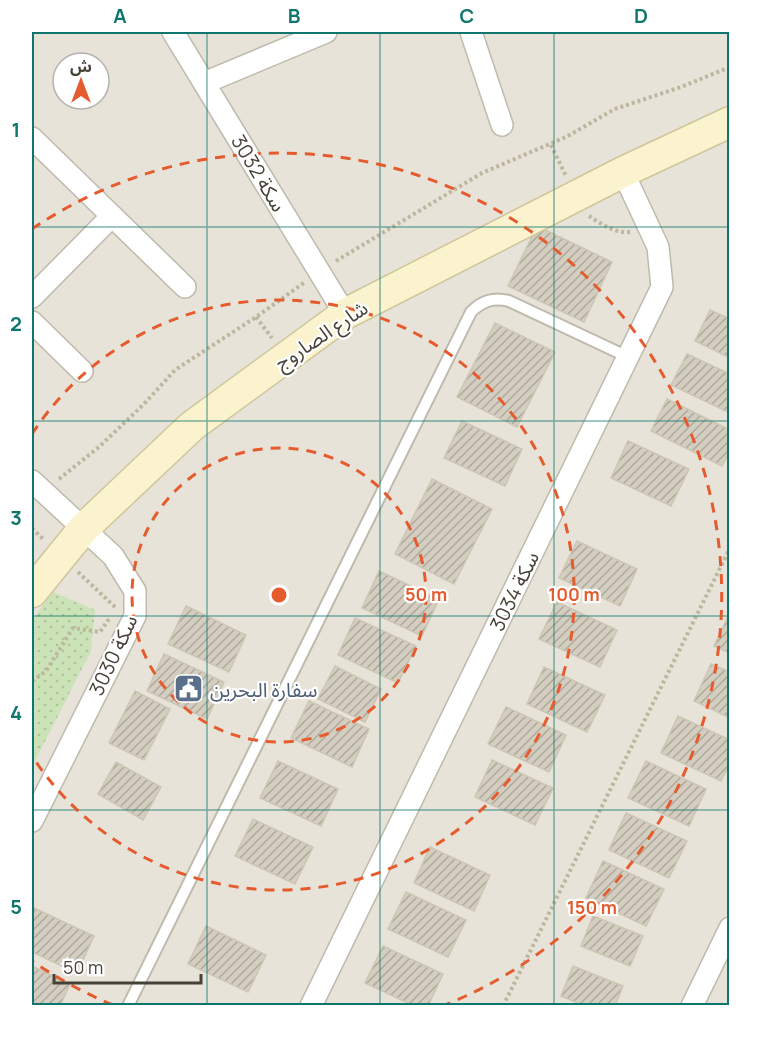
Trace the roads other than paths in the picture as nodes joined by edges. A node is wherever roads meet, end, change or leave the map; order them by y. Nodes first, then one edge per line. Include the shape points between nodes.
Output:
1 (173, 32) edge
2 (326, 32) edge
3 (471, 32) edge
4 (292, 38) edge
5 (204, 83) junction
6 (729, 122) edge
7 (502, 125) dead end
8 (32, 138) edge
9 (623, 172) junction
10 (112, 216) junction
11 (185, 286) dead end
12 (32, 297) edge
13 (345, 314) junction
14 (32, 322) edge
15 (628, 357) junction
16 (82, 371) dead end
17 (38, 487) edge
18 (84, 528) junction
19 (32, 592) edge
20 (32, 821) edge
21 (729, 928) edge
22 (128, 1005) edge
23 (311, 1005) edge
24 (692, 1005) edge

1 - 5 street, سكة 3032
2 - 4 street
3 - 7 street
4 - 5 street
5 - 13 street, سكة 3032
6 - 9 main road, شارع الصاروج
8 - 10 street
9 - 13 main road, شارع الصاروج
9 - 15 street, سكة 3034 via 658,247 662,287
10 - 11 street
10 - 12 street
13 - 18 main road, شارع الصاروج via 192,426
14 - 16 street
15 - 22 lane via 509,301 492,299 471,312
15 - 23 street, سكة 3034
17 - 18 street, سكة 3030
18 - 19 main road, شارع الصاروج
18 - 20 street, سكة 3030 via 113,556 135,591
21 - 24 street

